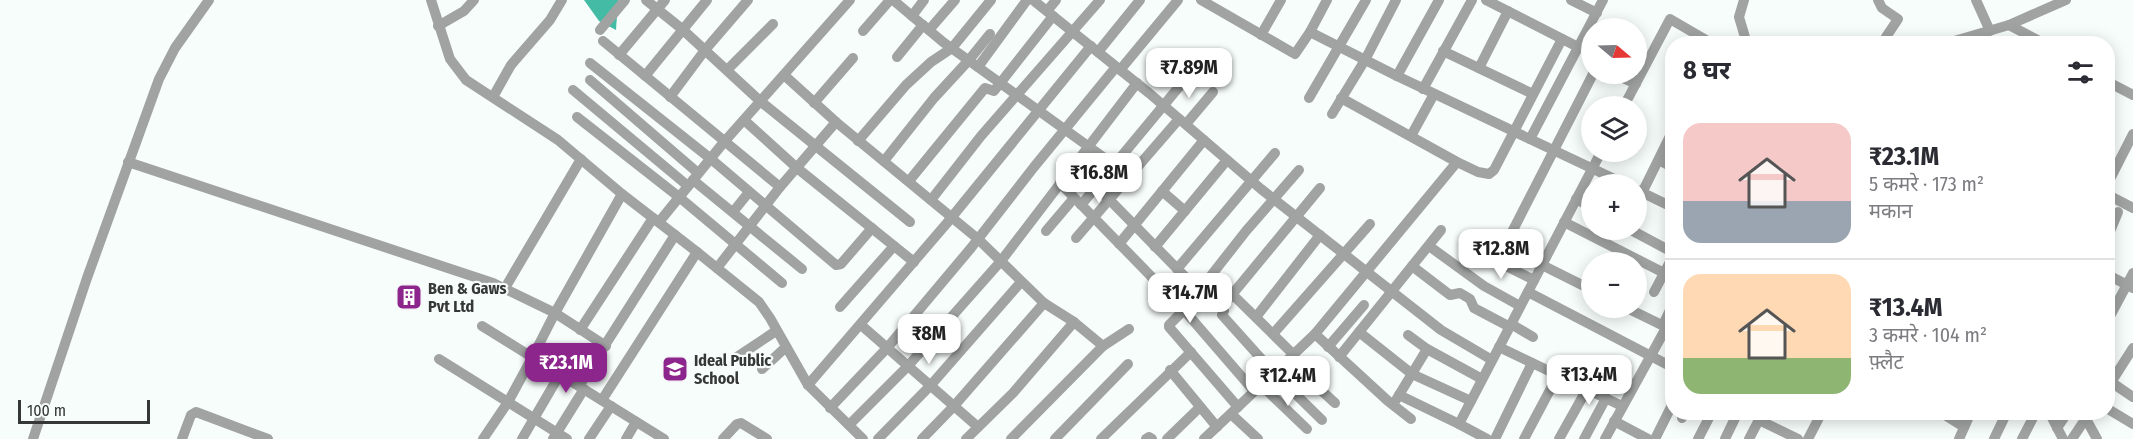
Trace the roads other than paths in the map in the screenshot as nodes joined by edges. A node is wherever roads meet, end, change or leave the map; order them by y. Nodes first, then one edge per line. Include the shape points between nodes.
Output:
1 (208, 0) edge
2 (431, 0) edge
3 (474, 0) edge
4 (562, 0) edge
5 (625, 0) edge
6 (646, 0) edge
7 (707, 0) edge
8 (748, 0) edge
9 (850, 0) edge
10 (892, 0) edge
11 (924, 0) edge
12 (955, 0) edge
13 (991, 0) edge
14 (1027, 0) edge
15 (1033, 0) edge
16 (1056, 0) edge
17 (1100, 0) edge
18 (1140, 0) edge
19 (1178, 0) edge
20 (1327, 0) edge
21 (1366, 0) edge
22 (1396, 0) edge
23 (1439, 0) edge
24 (1472, 0) edge
25 (1486, 0) edge
26 (1571, 0) edge
27 (1603, 0) edge
28 (1744, 0) edge
29 (1878, 0) edge
30 (1976, 0) edge
31 (2066, 0) edge
32 (1278, 1) edge
33 (1209, 2) edge
34 (662, 4) edge
35 (1508, 11) junction
36 (1596, 13) junction
37 (1050, 14) junction
38 (912, 16) junction
39 (773, 24) dead end
40 (2009, 25) junction
41 (438, 26) junction
42 (682, 28) junction
43 (926, 28) junction
44 (863, 31) dead end
45 (1072, 31) junction
46 (1990, 31) junction
47 (1310, 32) junction
48 (990, 34) dead end
49 (1261, 35) junction
50 (1699, 36) edge
51 (1745, 36) edge
52 (1887, 36) edge
53 (1972, 36) edge
54 (2030, 36) edge
55 (1562, 39) junction
56 (1339, 46) junction
57 (1578, 47) junction
58 (951, 48) junction
59 (1095, 49) junction
60 (705, 50) junction
61 (1443, 51) junction
62 (619, 55) junction
63 (897, 57) dead end
64 (853, 58) dead end
65 (1365, 60) junction
66 (590, 63) dead end
67 (974, 63) junction
68 (1647, 63) edge
69 (1118, 68) junction
70 (1479, 68) junction
71 (728, 69) junction
72 (784, 75) junction
73 (645, 76) junction
74 (1188, 76) dead end
75 (1397, 76) junction
76 (590, 80) dead end
77 (1000, 83) junction
78 (1137, 83) junction
79 (1588, 84) edge
80 (1636, 84) edge
81 (2115, 88) edge
82 (573, 90) dead end
83 (1428, 91) junction
84 (1213, 92) dead end
85 (1533, 94) junction
86 (1018, 95) junction
87 (2133, 95) edge
88 (1629, 96) edge
89 (493, 97) junction
90 (670, 97) junction
91 (1309, 98) dead end
92 (1341, 98) junction
93 (760, 101) junction
94 (814, 103) junction
95 (1164, 106) junction
96 (1039, 111) junction
97 (1332, 114) dead end
98 (577, 117) dead end
99 (744, 120) junction
100 (836, 122) junction
101 (1182, 122) junction
102 (1066, 130) junction
103 (1514, 132) junction
104 (2133, 134) edge
105 (1411, 136) junction
106 (1530, 139) junction
107 (1204, 140) junction
108 (858, 141) junction
109 (724, 142) junction
110 (1087, 145) junction
111 (816, 146) junction
112 (1665, 147) edge
113 (1554, 151) junction
114 (1275, 153) dead end
115 (580, 159) junction
116 (711, 159) junction
117 (1227, 160) junction
118 (1659, 160) junction
119 (884, 161) junction
120 (128, 162) junction
121 (1457, 162) junction
122 (1596, 162) edge
123 (1665, 163) edge
124 (1114, 164) junction
125 (797, 168) junction
126 (1592, 169) junction
127 (2115, 169) edge
128 (1299, 170) dead end
129 (1603, 174) edge
130 (1131, 177) junction
131 (1647, 179) edge
132 (693, 180) junction
133 (1250, 180) junction
134 (909, 181) junction
135 (1060, 183) junction
136 (1096, 186) junction
137 (780, 188) junction
138 (1320, 188) dead end
139 (1162, 191) junction
140 (749, 192) junction
141 (622, 194) junction
142 (1647, 195) edge
143 (679, 197) junction
144 (1273, 199) junction
145 (1576, 199) junction
146 (2115, 199) edge
147 (931, 200) junction
148 (1110, 201) junction
149 (1078, 202) junction
150 (1581, 202) edge
151 (1665, 204) edge
152 (766, 206) junction
153 (2133, 208) edge
154 (1185, 211) junction
155 (733, 212) junction
156 (2118, 212) dead end
157 (952, 217) junction
158 (1296, 217) junction
159 (1094, 218) junction
160 (2115, 219) edge
161 (656, 220) junction
162 (910, 222) dead end
163 (1564, 222) junction
164 (1370, 224) dead end
165 (750, 225) junction
166 (1134, 226) junction
167 (872, 228) junction
168 (1441, 230) dead end
169 (1046, 231) dead end
170 (1512, 232) dead end
171 (675, 234) junction
172 (1320, 235) junction
173 (1076, 238) dead end
174 (978, 239) junction
175 (1647, 239) edge
176 (735, 244) junction
177 (1119, 244) junction
178 (894, 246) junction
179 (1429, 246) junction
180 (1155, 247) junction
181 (1665, 248) edge
182 (698, 252) junction
183 (1344, 254) junction
184 (1482, 254) dead end
185 (1001, 261) junction
186 (914, 262) junction
187 (1542, 265) junction
188 (1412, 266) junction
189 (717, 268) junction
190 (802, 269) dead end
191 (1177, 269) junction
192 (1367, 272) junction
193 (1665, 273) edge
194 (2133, 273) edge
195 (2115, 278) edge
196 (1534, 280) junction
197 (1665, 280) edge
198 (1021, 282) junction
199 (782, 283) dead end
200 (1581, 284) edge
201 (2130, 286) edge
202 (505, 288) junction
203 (1199, 291) junction
204 (1392, 292) junction
205 (1528, 292) junction
206 (1654, 292) dead end
207 (1233, 295) junction
208 (1044, 303) junction
209 (1364, 305) dead end
210 (1520, 306) junction
211 (840, 307) dead end
212 (2115, 309) edge
213 (1184, 310) junction
214 (555, 313) junction
215 (1256, 317) junction
216 (1647, 318) edge
217 (1074, 322) junction
218 (861, 325) junction
219 (1510, 325) junction
220 (482, 326) dead end
221 (1665, 327) edge
222 (1129, 329) dead end
223 (580, 330) junction
224 (776, 331) junction
225 (1359, 332) junction
226 (1665, 332) edge
227 (1273, 334) junction
228 (1315, 334) junction
229 (1408, 335) dead end
230 (1533, 337) dead end
231 (606, 346) junction
232 (1103, 346) junction
233 (786, 347) junction
234 (1328, 347) junction
235 (1499, 347) junction
236 (887, 348) junction
237 (2133, 348) edge
238 (1427, 349) junction
239 (1191, 352) junction
240 (1652, 355) junction
241 (737, 357) dead end
242 (1339, 357) junction
243 (532, 358) junction
244 (1291, 358) junction
245 (439, 359) dead end
246 (1492, 360) junction
247 (1532, 363) junction
248 (1665, 363) edge
249 (1128, 364) dead end
250 (908, 366) junction
251 (762, 369) dead end
252 (1170, 370) junction
253 (1274, 373) junction
254 (560, 374) junction
255 (1412, 374) junction
256 (1557, 375) junction
257 (2115, 376) edge
258 (1482, 379) junction
259 (808, 385) junction
260 (930, 386) junction
261 (581, 387) junction
262 (1258, 388) junction
263 (2115, 388) edge
264 (1587, 389) junction
265 (2133, 396) edge
266 (1606, 398) junction
267 (1396, 400) junction
268 (1471, 401) junction
269 (508, 402) junction
270 (607, 403) junction
271 (1335, 403) dead end
272 (954, 406) junction
273 (1622, 406) junction
274 (1200, 407) junction
275 (830, 408) junction
276 (1234, 410) junction
277 (2115, 413) edge
278 (534, 418) junction
279 (1411, 419) dead end
280 (1665, 419) edge
281 (1322, 420) dead end
282 (1708, 420) edge
283 (1734, 420) edge
284 (1758, 420) edge
285 (1769, 420) edge
286 (1818, 420) edge
287 (1953, 420) edge
288 (1967, 420) edge
289 (2003, 420) edge
290 (2032, 420) edge
291 (2054, 420) edge
292 (2066, 420) edge
293 (2083, 420) edge
294 (2090, 420) edge
295 (636, 422) junction
296 (1614, 422) junction
297 (1459, 424) junction
298 (2133, 424) edge
299 (849, 425) junction
300 (978, 427) junction
301 (1217, 427) junction
302 (1964, 427) junction
303 (1307, 429) dead end
304 (2063, 436) edge
305 (559, 437) edge
306 (1256, 438) edge
307 (33, 439) edge
308 (182, 439) edge
309 (268, 439) edge
310 (483, 439) edge
311 (522, 439) edge
312 (589, 439) edge
313 (626, 439) edge
314 (664, 439) edge
315 (723, 439) edge
316 (767, 439) edge
317 (863, 439) edge
318 (878, 439) edge
319 (922, 439) edge
320 (966, 439) edge
321 (1011, 439) edge
322 (1055, 439) edge
323 (1101, 439) edge
324 (1146, 439) edge
325 (1152, 439) edge
326 (1167, 439) edge
327 (1204, 439) edge
328 (1487, 439) edge
329 (1495, 439) edge
330 (1524, 439) edge
331 (1559, 439) edge
332 (1584, 439) edge
333 (1605, 439) edge
334 (1648, 439) edge
335 (1655, 439) edge
336 (1698, 439) edge
337 (1725, 439) edge
338 (1749, 439) edge
339 (1798, 439) edge
340 (1808, 439) edge
341 (1959, 439) edge
342 (1994, 439) edge
343 (2022, 439) edge
344 (2097, 439) edge

1 - 120 street via 166,62
2 - 41 street
3 - 41 street via 464,11
4 - 89 street via 511,65
5 - 62 street via 601,36
6 - 34 street
7 - 42 street
8 - 60 street
9 - 72 street
10 - 38 street
10 - 44 street
11 - 38 street
12 - 43 street
13 - 58 street
14 - 67 street
15 - 37 street
16 - 37 street
17 - 45 street
18 - 59 street
19 - 69 street
20 - 47 street
21 - 56 street
22 - 65 street
23 - 75 street
24 - 61 street
25 - 35 street
26 - 36 street
27 - 36 street
28 - 51 street via 1739,17
29 - 52 street via 1882,8 1898,19
30 - 46 street
31 - 40 street
32 - 49 street
33 - 49 street
34 - 42 street
34 - 62 street
35 - 55 street
35 - 70 street
36 - 57 street
37 - 45 street
37 - 77 street
38 - 43 street
39 - 71 street
40 - 46 street
40 - 54 street
41 - 89 street via 456,69
42 - 60 street
42 - 73 street
43 - 58 street
43 - 63 street
45 - 59 street
45 - 86 street
46 - 53 street
47 - 49 street via 1295,54
47 - 56 street
48 - 67 street
50 - 68 street via 1670,19
55 - 57 street
55 - 85 street
56 - 65 street
56 - 91 street
57 - 106 street
58 - 67 street
58 - 108 street via 906,84
59 - 69 street
59 - 96 street
60 - 71 street
60 - 90 street
61 - 70 street
61 - 83 street
62 - 73 street
64 - 94 street
65 - 75 street
65 - 92 street
66 - 116 street
67 - 77 street
67 - 119 street via 934,98
69 - 78 street
69 - 102 street
70 - 85 street
71 - 93 street
72 - 93 street
72 - 94 street
73 - 90 street
74 - 95 street
75 - 83 street
76 - 132 street
77 - 86 street
77 - 134 street via 993,92 985,88
78 - 95 street
78 - 110 street
79 - 113 street
80 - 88 street
81 - 87 street
82 - 132 street
83 - 103 street
83 - 105 street
84 - 101 street
85 - 103 street
86 - 96 street
86 - 147 street
89 - 115 street
90 - 109 street
92 - 97 street
92 - 105 street
93 - 99 street
93 - 111 street
94 - 100 street
95 - 101 street
95 - 124 street
96 - 102 street
96 - 157 street
98 - 143 street
99 - 109 street
99 - 125 street
100 - 108 street
100 - 111 street
101 - 107 street
101 - 130 street
102 - 110 street
102 - 174 street
103 - 106 street
103 - 121 street via 1489,174
104 - 127 street
105 - 121 street
106 - 113 street
107 - 117 street
107 - 139 street
108 - 119 street
109 - 116 street
109 - 137 street
110 - 124 street
110 - 135 street
111 - 125 street
111 - 162 street
112 - 118 street
113 - 126 street
113 - 170 street
114 - 133 street
115 - 141 street
115 - 202 street
116 - 132 street
116 - 140 street
117 - 133 street
117 - 154 street
118 - 123 street
118 - 131 street
119 - 134 street
120 - 202 street
120 - 307 street
121 - 192 street
122 - 126 street
124 - 130 street
124 - 136 street
125 - 137 street
125 - 167 street
126 - 129 street
126 - 145 street
128 - 144 street
130 - 148 street
132 - 143 street
132 - 155 street
133 - 144 street
133 - 191 street
134 - 147 street
135 - 149 street
135 - 185 street
136 - 148 street
136 - 149 street
137 - 152 street
138 - 158 street
139 - 154 street
139 - 166 street
140 - 152 street
140 - 155 street
141 - 161 street
141 - 214 street
142 - 151 street
143 - 161 street
143 - 176 street
144 - 158 street
144 - 203 street
145 - 150 street
145 - 163 street
146 - 153 street
147 - 157 street
148 - 159 street
148 - 166 street
149 - 159 street
149 - 169 street
152 - 165 street
152 - 167 street via 839,266
154 - 180 street
155 - 165 street
156 - 160 street
157 - 174 street
157 - 186 street
158 - 172 street
158 - 207 street
159 - 173 street
159 - 177 street
161 - 171 street
161 - 223 street
163 - 187 street
163 - 193 street
164 - 183 street
165 - 176 street
165 - 190 street
166 - 177 street
166 - 180 street
167 - 178 street
168 - 179 street
171 - 182 street
171 - 231 street
172 - 183 street
172 - 215 street
174 - 185 street
174 - 236 street
175 - 181 street
176 - 189 street
176 - 199 street
177 - 213 street
178 - 186 street
178 - 211 street
179 - 188 street
179 - 210 street via 1484,286
180 - 191 street
182 - 189 street
182 - 270 street
183 - 192 street
183 - 227 street
184 - 196 street
185 - 198 street
185 - 250 street
186 - 218 street
187 - 196 street
187 - 200 street
188 - 204 street
188 - 219 street via 1450,295 1460,293 1470,298 1474,308
189 - 224 street via 759,302
191 - 203 street
192 - 204 street
192 - 228 street
194 - 201 street
195 - 201 street
196 - 205 street
197 - 206 street
198 - 208 street
198 - 260 street
201 - 212 street
202 - 214 street
203 - 213 street
204 - 225 street
204 - 246 street via 1441,330
205 - 210 street
205 - 240 street
207 - 215 street
207 - 253 street via 1221,308 1222,315
208 - 217 street
208 - 272 street
209 - 234 street
210 - 219 street
213 - 239 street via 1169,327
213 - 262 street
214 - 223 street
214 - 243 street
215 - 227 street
216 - 221 street
217 - 232 street
217 - 300 street
218 - 236 street
218 - 259 street
219 - 230 street
219 - 235 street
220 - 243 street
222 - 232 street
223 - 231 street
224 - 233 street
224 - 241 street
225 - 242 street
225 - 255 street
226 - 240 street
227 - 244 street
228 - 234 street
228 - 244 street
229 - 238 street
231 - 261 street
232 - 321 street
233 - 251 street
233 - 259 street
234 - 242 street
235 - 246 street
235 - 247 street
236 - 250 street
236 - 275 street
237 - 257 street
238 - 255 street
238 - 258 street
239 - 252 street
239 - 276 street
240 - 248 street
240 - 273 street
242 - 267 street
243 - 254 street
243 - 269 street
244 - 253 street
244 - 271 street
245 - 269 street
246 - 258 street
247 - 256 street
247 - 329 street
249 - 322 street
250 - 260 street
250 - 299 street
252 - 274 street
252 - 323 street
253 - 262 street
253 - 281 street
254 - 261 street
254 - 278 street
255 - 267 street
255 - 268 street
256 - 264 street
256 - 330 street
258 - 268 street
259 - 275 street
260 - 272 street
260 - 318 street
261 - 270 street
261 - 305 street
262 - 276 street
262 - 303 street
263 - 265 street
264 - 266 street
264 - 331 street
266 - 273 street
266 - 332 street
267 - 279 street
267 - 297 street
268 - 297 street
269 - 278 street
269 - 310 street
270 - 295 street
270 - 312 street
272 - 300 street
272 - 319 street
273 - 296 street
274 - 301 street
274 - 326 street
275 - 299 street
276 - 301 street
276 - 306 street
277 - 298 street
278 - 305 street
278 - 311 street
280 - 335 street
282 - 336 street
283 - 337 street
284 - 338 street
285 - 339 street
286 - 340 street
287 - 302 street
288 - 302 street
289 - 342 street
290 - 343 street
291 - 304 street
292 - 304 street
293 - 304 street
294 - 344 street
295 - 313 street
295 - 314 street
296 - 333 street
296 - 334 street
297 - 328 street
299 - 317 street
300 - 320 street
301 - 327 street
302 - 341 street
308 - 309 street via 191,415 196,412
315 - 316 street via 741,423
324 - 325 street

